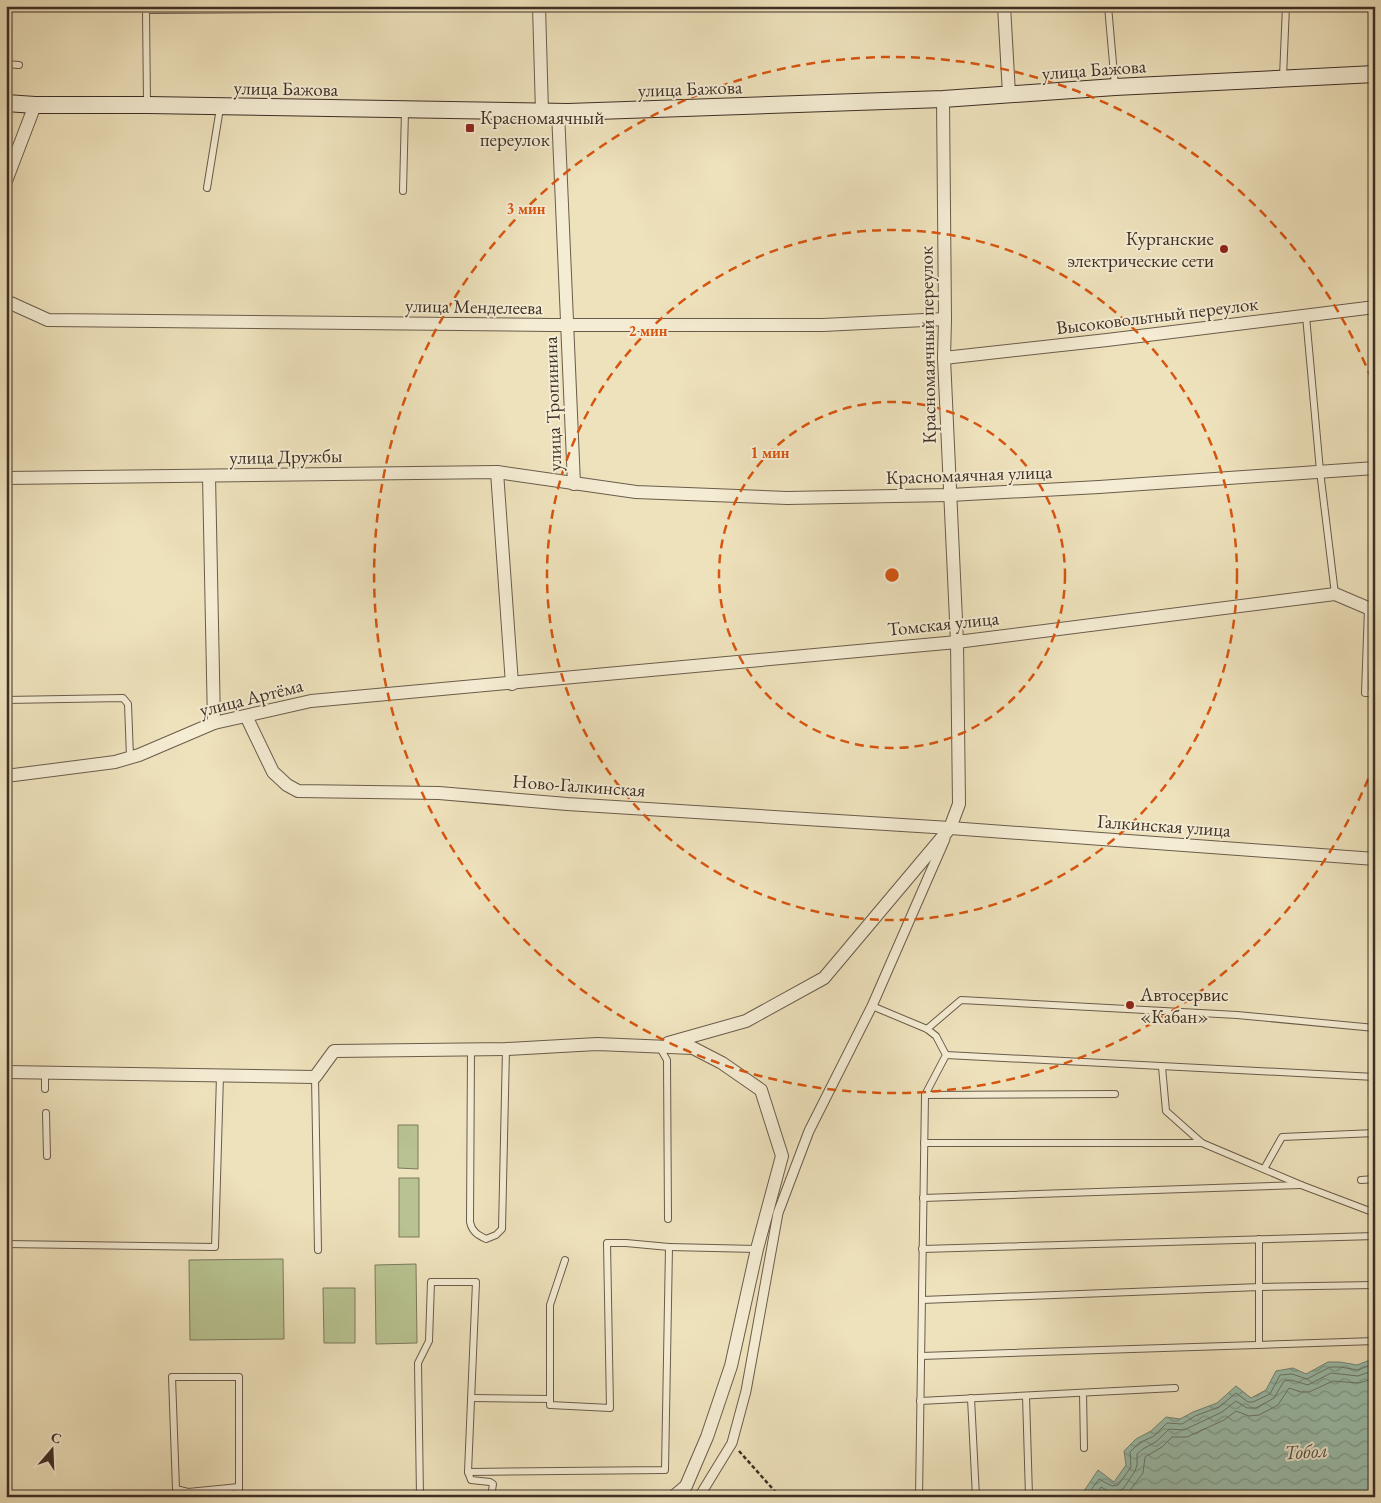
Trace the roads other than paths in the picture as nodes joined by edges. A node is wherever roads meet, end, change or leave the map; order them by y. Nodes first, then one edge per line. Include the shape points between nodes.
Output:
1 (428, 6) edge
2 (539, 6) edge
3 (1004, 6) edge
4 (1108, 6) edge
5 (1286, 6) edge
6 (6, 64) edge
7 (19, 65) dead end
8 (1375, 74) edge
9 (1283, 78) junction
10 (1115, 87) junction
11 (1009, 94) junction
12 (943, 99) junction
13 (6, 103) edge
14 (35, 105) junction
15 (147, 105) junction
16 (220, 106) junction
17 (405, 110) junction
18 (550, 112) junction
19 (6, 181) edge
20 (207, 188) dead end
21 (403, 191) dead end
22 (6, 300) edge
23 (1375, 307) edge
24 (1306, 316) junction
25 (945, 319) junction
26 (567, 325) junction
27 (944, 358) junction
28 (1375, 468) edge
29 (1320, 471) junction
30 (497, 472) junction
31 (209, 476) junction
32 (6, 478) edge
33 (569, 483) junction
34 (950, 496) junction
35 (1335, 594) junction
36 (1371, 610) edge
37 (957, 642) junction
38 (512, 684) junction
39 (1375, 693) edge
40 (6, 700) edge
41 (246, 716) junction
42 (214, 723) junction
43 (130, 757) junction
44 (6, 776) edge
45 (950, 828) junction
46 (1375, 859) edge
47 (872, 1006) junction
48 (927, 1028) junction
49 (1375, 1028) edge
50 (656, 1046) junction
51 (471, 1048) junction
52 (506, 1049) junction
53 (946, 1056) junction
54 (1162, 1067) junction
55 (6, 1072) edge
56 (45, 1073) junction
57 (220, 1076) junction
58 (315, 1077) junction
59 (1375, 1077) edge
60 (45, 1089) dead end
61 (1115, 1094) dead end
62 (925, 1095) junction
63 (46, 1113) dead end
64 (1375, 1133) edge
65 (924, 1143) junction
66 (1202, 1143) junction
67 (47, 1156) dead end
68 (1264, 1169) junction
69 (1375, 1179) edge
70 (1361, 1180) dead end
71 (1301, 1185) junction
72 (923, 1198) junction
73 (1375, 1213) edge
74 (668, 1219) dead end
75 (1375, 1236) edge
76 (1259, 1239) junction
77 (6, 1244) edge
78 (669, 1247) junction
79 (757, 1249) junction
80 (922, 1249) junction
81 (318, 1250) dead end
82 (564, 1260) dead end
83 (1375, 1285) edge
84 (1260, 1287) junction
85 (922, 1300) junction
86 (1375, 1341) edge
87 (1259, 1345) junction
88 (921, 1356) junction
89 (1175, 1388) dead end
90 (1083, 1393) junction
91 (1026, 1396) junction
92 (471, 1398) junction
93 (971, 1398) junction
94 (550, 1399) junction
95 (920, 1401) junction
96 (1084, 1448) dead end
97 (468, 1472) junction
98 (239, 1487) junction
99 (188, 1495) edge
100 (1029, 1496) edge
101 (240, 1497) edge
102 (420, 1497) edge
103 (492, 1497) edge
104 (674, 1497) edge
105 (699, 1497) edge
106 (919, 1497) edge
107 (976, 1497) edge

1 - 15 lane via 146,10
2 - 18 street, улица Тропинина
3 - 11 street
4 - 10 lane
5 - 9 lane
6 - 7 lane
8 - 9 main road, улица Бажова
9 - 10 main road, улица Бажова
10 - 11 main road, улица Бажова
11 - 12 main road, улица Бажова
12 - 18 main road, улица Бажова
12 - 25 street, Красномаячный переулок
13 - 14 main road, улица Бажова
14 - 15 main road, улица Бажова
14 - 19 street
15 - 16 main road, улица Бажова
16 - 17 main road, улица Бажова
16 - 20 lane
17 - 18 main road, улица Бажова
17 - 21 lane
18 - 26 street, улица Тропинина
22 - 26 street, улица Менделеева via 48,320
23 - 24 street, Высоковольтный переулок
24 - 27 street, Высоковольтный переулок
24 - 29 lane
25 - 26 street, улица Менделеева via 822,325
25 - 27 street, Красномаячный переулок
26 - 33 street, улица Тропинина
27 - 34 street, Красномаячный переулок
28 - 29 street, Красномаячная улица
29 - 34 street, Красномаячная улица
29 - 35 lane
30 - 31 street, улица Дружбы
30 - 33 street, улица Дружбы
30 - 38 street
31 - 32 street, улица Дружбы
31 - 42 street
33 - 34 street, Красномаячная улица via 636,492 787,498
34 - 37 street, Красномаячный переулок
35 - 36 street
35 - 37 street, Томская улица
36 - 39 lane via 1365,693
37 - 38 street, Томская улица
37 - 45 street, Красномаячный переулок via 959,804
38 - 41 street, улица Артёма via 311,701
40 - 43 lane via 123,698 128,704
41 - 42 street, улица Артёма
41 - 45 street, Ново-Галкинская via 273,772 298,791 439,793
42 - 43 street, улица Артёма
43 - 44 street, улица Артёма via 115,762
45 - 46 street, Галкинская улица
45 - 47 street
45 - 50 street, Красномаячный переулок via 824,978 746,1022
47 - 48 lane
47 - 105 street via 808,1131 778,1213 746,1391 732,1443
48 - 49 lane via 961,1000 1236,1015
48 - 53 lane via 936,1036
50 - 52 street via 597,1044
50 - 74 lane via 667,1060
50 - 79 street via 692,1048 722,1063 761,1090 782,1156
51 - 52 street
51 - 52 lane via 470,1222 472,1229 486,1239 502,1229
51 - 58 street via 334,1051
53 - 54 lane
53 - 62 lane
54 - 59 lane
54 - 66 lane via 1166,1111
55 - 56 street
56 - 57 street
56 - 60 lane
57 - 58 street
57 - 77 lane via 215,1246
58 - 81 lane
61 - 62 lane
62 - 65 lane
63 - 67 lane
64 - 68 lane via 1282,1137
65 - 66 lane
65 - 72 lane
66 - 68 lane
68 - 71 lane
69 - 70 lane
71 - 72 lane
71 - 73 lane
72 - 80 lane
75 - 76 lane
76 - 80 lane
76 - 84 lane
78 - 79 lane
78 - 94 lane via 607,1244 610,1408 550,1405
78 - 97 lane via 664,1470
79 - 104 street via 731,1366 686,1486
80 - 85 lane
82 - 94 lane via 550,1305
83 - 84 lane
84 - 85 lane
84 - 87 lane
85 - 88 lane
86 - 87 lane
87 - 88 lane
88 - 95 lane
89 - 90 lane
90 - 91 lane
90 - 96 lane
91 - 93 lane
91 - 100 lane
92 - 94 lane
92 - 97 lane
92 - 102 lane via 476,1282 431,1282 429,1341 418,1363
93 - 95 lane
93 - 107 lane
95 - 106 lane
97 - 103 lane via 471,1480 493,1484
98 - 99 lane
98 - 99 lane via 239,1377 172,1377 176,1489
98 - 101 lane

